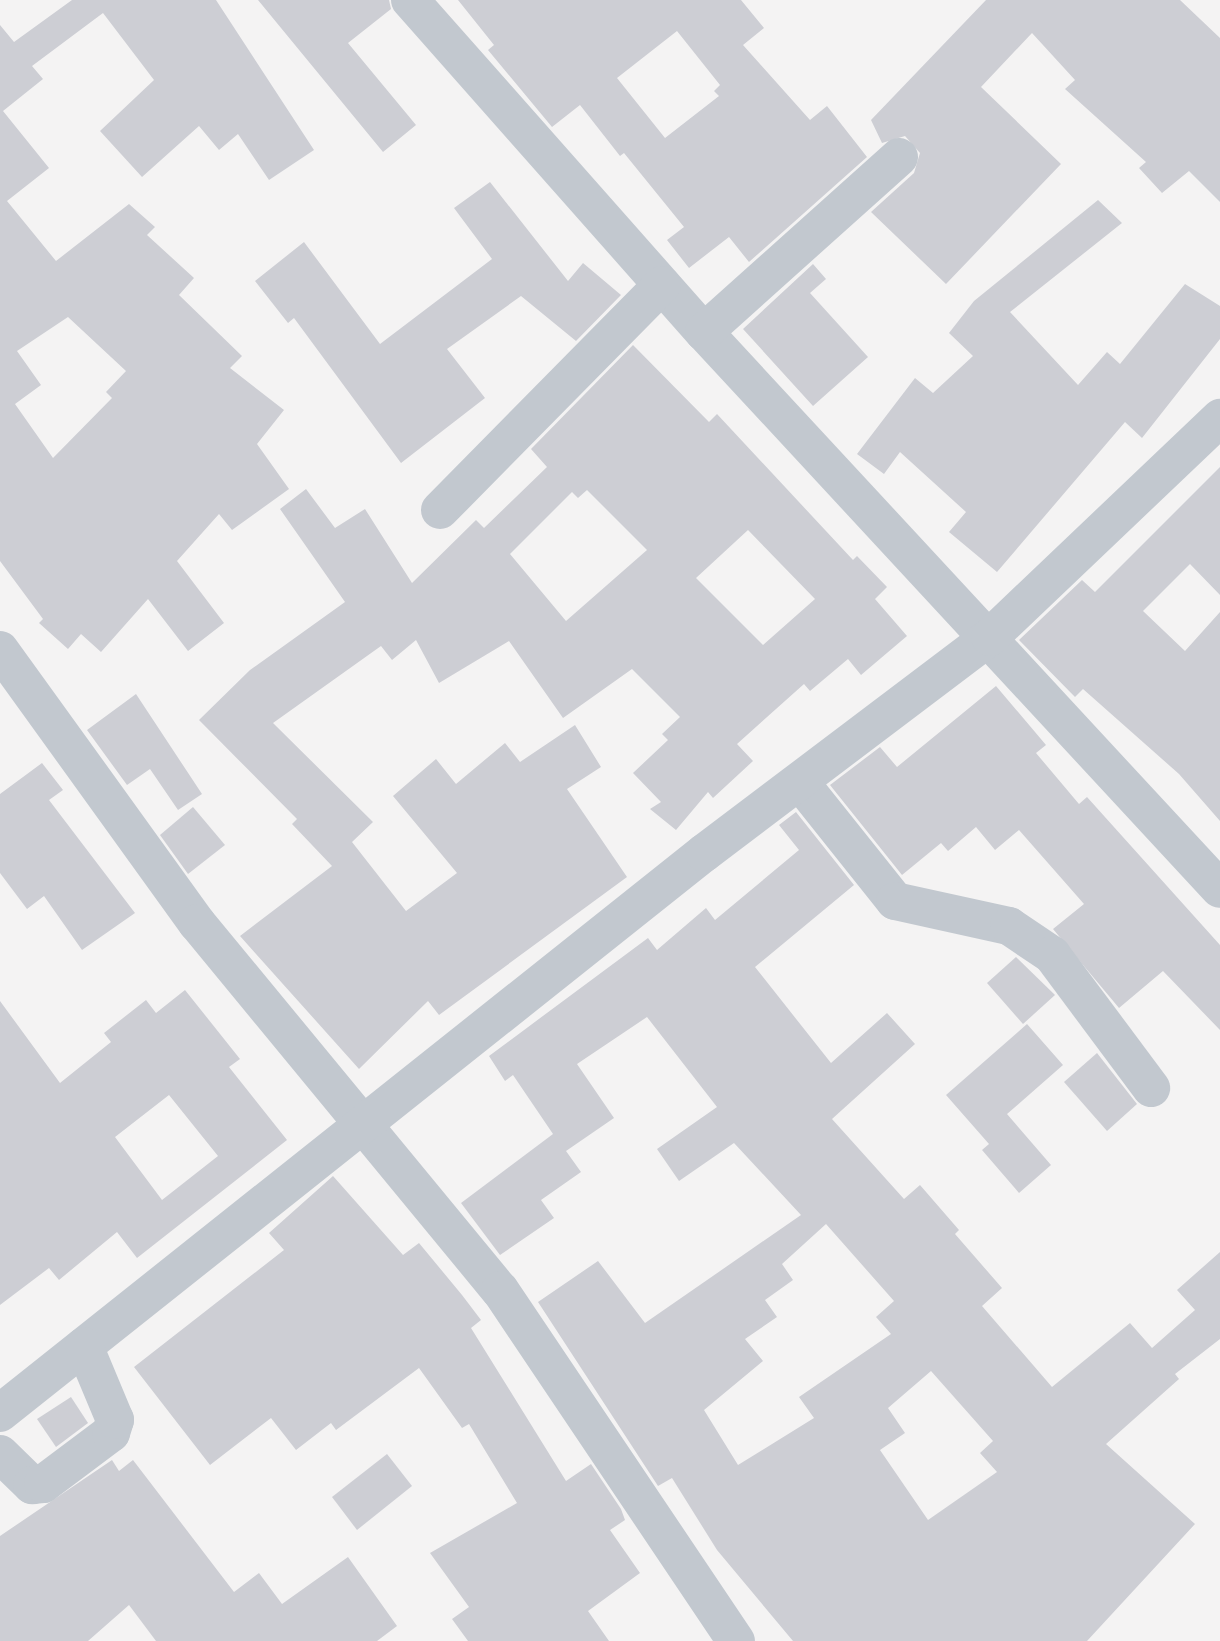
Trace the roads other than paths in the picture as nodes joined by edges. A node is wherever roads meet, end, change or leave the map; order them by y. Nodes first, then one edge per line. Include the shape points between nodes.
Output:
1 (410, 0) edge
2 (899, 157) dead end
3 (662, 285) junction
4 (704, 332) junction
5 (1220, 418) edge
6 (440, 510) dead end
7 (990, 637) junction
8 (0, 650) edge
9 (800, 782) junction
10 (1220, 889) edge
11 (1152, 1088) dead end
12 (365, 1126) junction
13 (84, 1346) junction
14 (0, 1413) edge
15 (0, 1454) edge
16 (736, 1641) edge

1 - 3 street
2 - 4 street
3 - 4 street
3 - 6 street
4 - 7 street
5 - 7 street
7 - 9 street
7 - 10 street
8 - 12 street via 197,923
9 - 11 street via 895,901 1009,926 1052,955
9 - 12 street
12 - 13 street
12 - 16 street via 500,1290
13 - 14 street
13 - 15 street via 116,1420 111,1433 43,1484 32,1485

